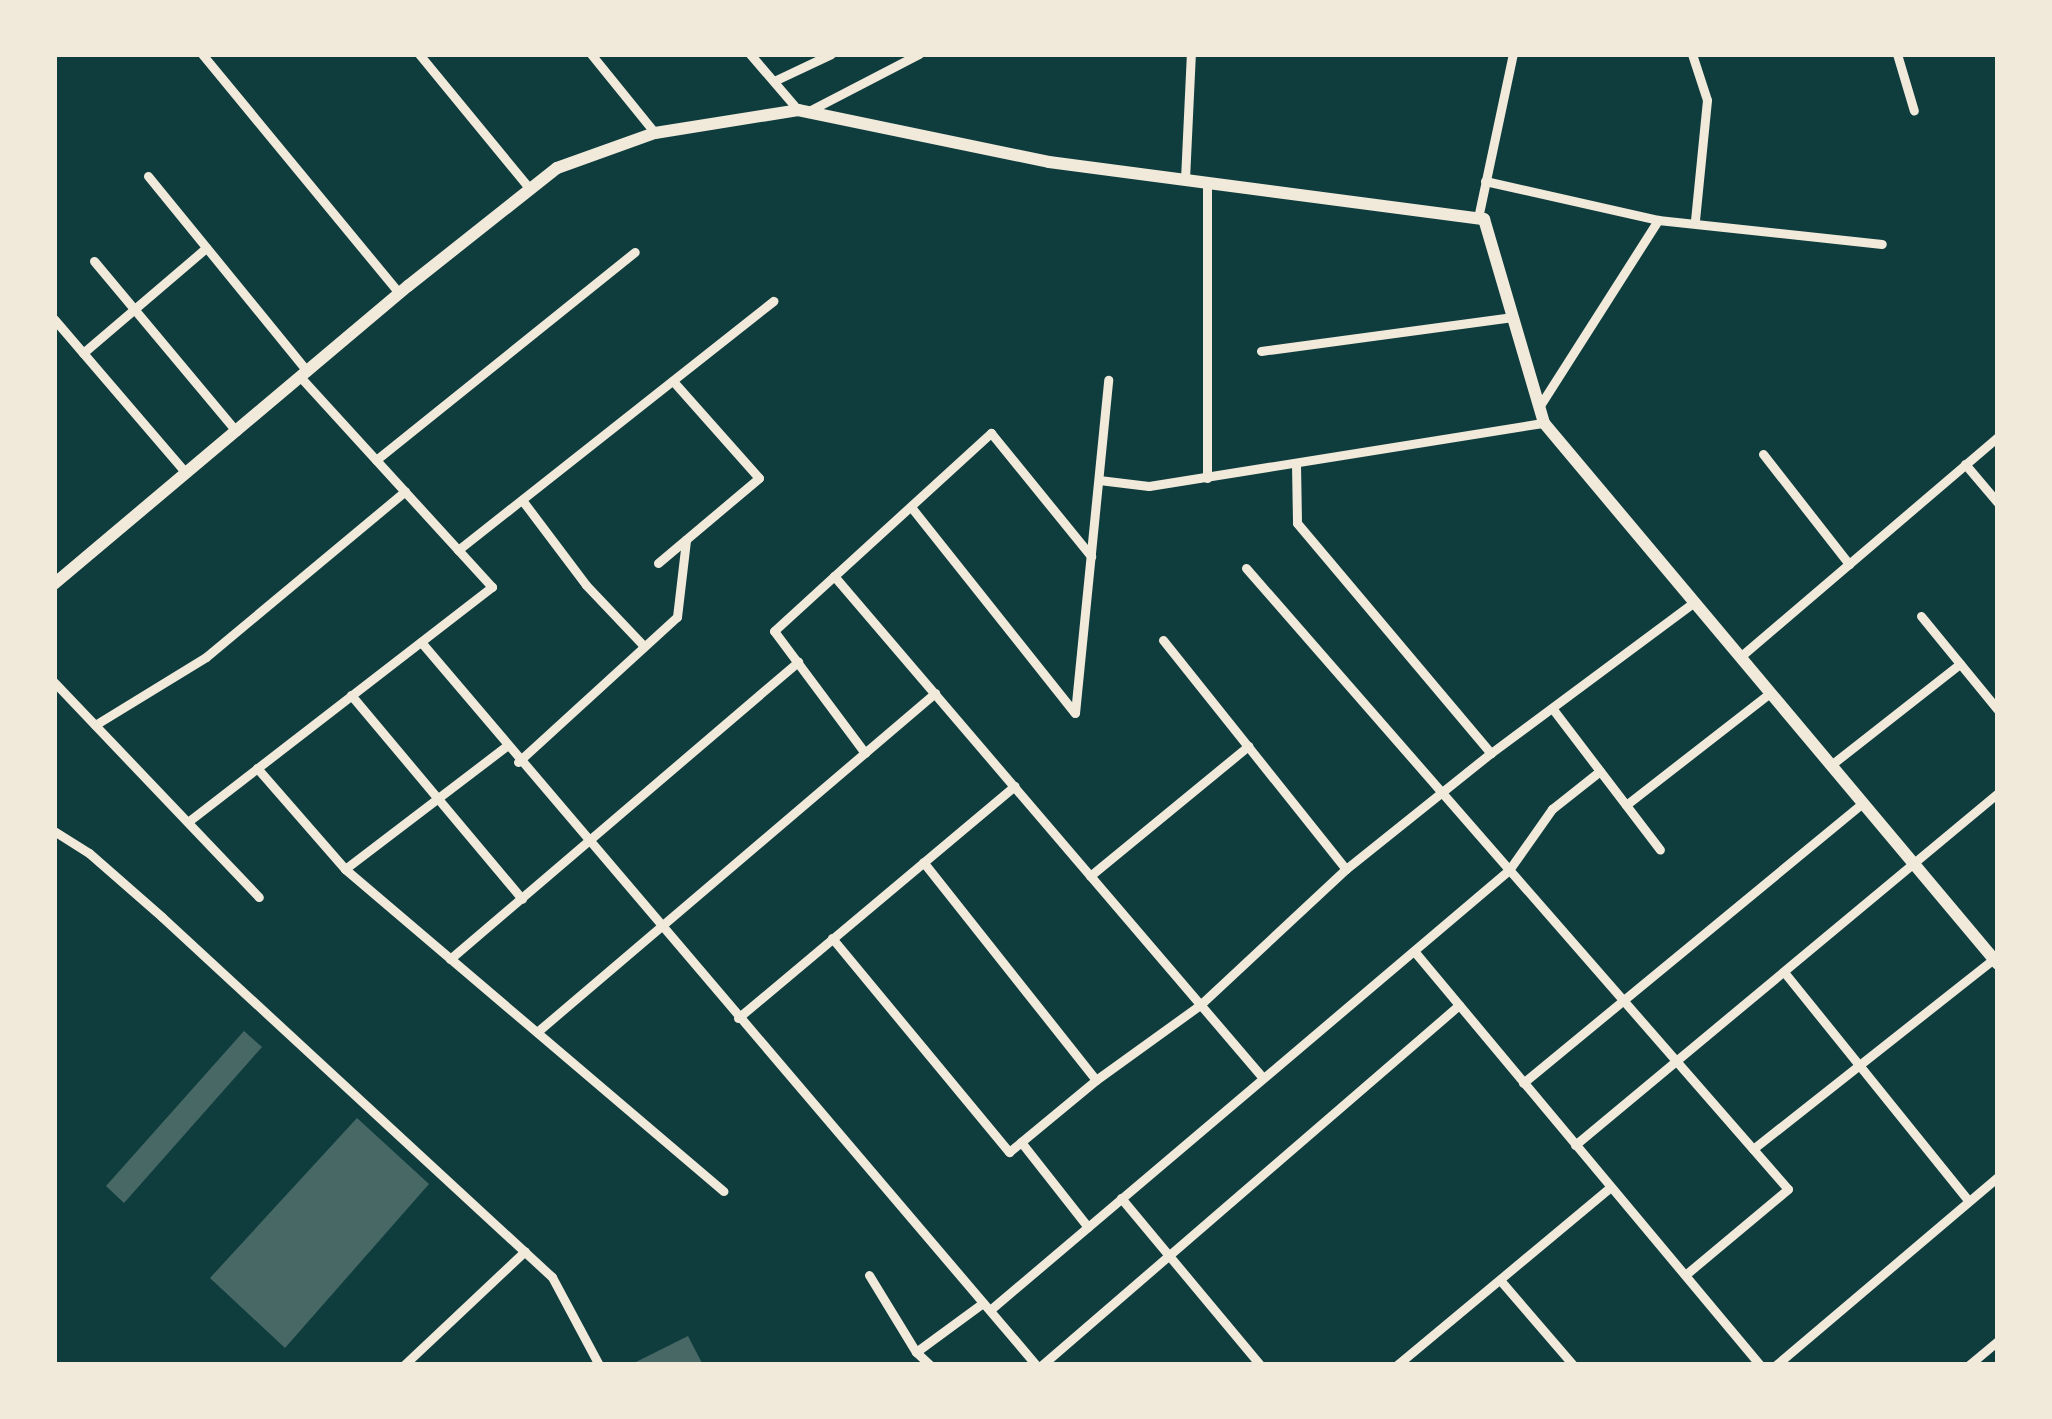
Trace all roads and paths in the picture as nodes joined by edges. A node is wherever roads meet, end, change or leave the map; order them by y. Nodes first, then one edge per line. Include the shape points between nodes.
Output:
1 (202, 54) edge
2 (419, 54) edge
3 (591, 54) edge
4 (750, 54) edge
5 (831, 54) edge
6 (919, 54) edge
7 (1191, 54) edge
8 (1513, 54) edge
9 (1692, 54) edge
10 (1897, 54) edge
11 (773, 81) junction
12 (803, 111) junction
13 (1914, 111) dead end
14 (655, 133) junction
15 (148, 176) dead end
16 (1184, 179) junction
17 (1485, 181) junction
18 (1207, 182) junction
19 (530, 189) junction
20 (1478, 218) junction
21 (1658, 220) junction
22 (1695, 220) junction
23 (1882, 244) dead end
24 (206, 248) junction
25 (635, 252) dead end
26 (94, 261) dead end
27 (399, 293) junction
28 (773, 302) dead end
29 (134, 309) junction
30 (1513, 317) junction
31 (54, 320) edge
32 (1261, 351) dead end
33 (83, 353) junction
34 (303, 374) junction
35 (1108, 380) dead end
36 (673, 381) junction
37 (1539, 407) junction
38 (1544, 423) junction
39 (236, 431) junction
40 (1998, 436) edge
41 (1763, 454) dead end
42 (376, 460) junction
43 (1296, 464) junction
44 (1965, 464) junction
45 (186, 473) junction
46 (1207, 478) junction
47 (1099, 480) junction
48 (404, 491) junction
49 (522, 500) junction
50 (1998, 503) edge
51 (911, 507) junction
52 (686, 540) junction
53 (458, 550) junction
54 (1091, 556) junction
55 (658, 563) dead end
56 (1849, 564) junction
57 (1246, 568) dead end
58 (834, 576) junction
59 (54, 584) edge
60 (1694, 602) junction
61 (1921, 616) dead end
62 (1163, 640) dead end
63 (421, 642) junction
64 (642, 644) junction
65 (1740, 657) junction
66 (798, 662) junction
67 (1960, 664) junction
68 (54, 682) edge
69 (934, 693) junction
70 (1770, 693) junction
71 (351, 695) junction
72 (1552, 708) junction
73 (1998, 710) edge
74 (95, 725) junction
75 (1248, 746) junction
76 (506, 747) junction
77 (865, 753) junction
78 (1491, 753) junction
79 (518, 761) junction
80 (1832, 766) junction
81 (257, 768) junction
82 (1600, 771) junction
83 (1014, 786) junction
84 (1442, 793) junction
85 (1998, 793) edge
86 (439, 798) junction
87 (1863, 803) junction
88 (1625, 805) junction
89 (189, 820) junction
90 (54, 831) edge
91 (588, 844) junction
92 (1660, 850) dead end
93 (923, 862) junction
94 (1914, 863) junction
95 (345, 869) junction
96 (1346, 869) junction
97 (1509, 870) junction
98 (1090, 876) junction
99 (259, 897) dead end
100 (522, 898) junction
101 (659, 927) junction
102 (832, 938) junction
103 (1414, 951) junction
104 (450, 959) junction
105 (1996, 962) edge
106 (1784, 972) junction
107 (1623, 1000) junction
108 (1200, 1005) junction
109 (1459, 1006) junction
110 (738, 1018) junction
111 (537, 1033) junction
112 (1676, 1061) junction
113 (1860, 1065) junction
114 (1263, 1078) junction
115 (1096, 1080) junction
116 (1523, 1083) junction
117 (1021, 1142) junction
118 (1575, 1145) junction
119 (1753, 1149) junction
120 (1998, 1177) edge
121 (1611, 1187) junction
122 (723, 1191) dead end
123 (1121, 1198) junction
124 (1969, 1201) junction
125 (1088, 1227) junction
126 (525, 1251) junction
127 (1169, 1255) junction
128 (869, 1275) dead end
129 (1685, 1275) junction
130 (1499, 1280) junction
131 (986, 1306) junction
132 (1998, 1341) edge
133 (916, 1352) junction
134 (1054, 1354) junction
135 (1411, 1354) junction
136 (404, 1365) edge
137 (599, 1365) edge
138 (929, 1365) edge
139 (1039, 1365) edge
140 (1063, 1365) edge
141 (1260, 1365) edge
142 (1397, 1365) edge
143 (1420, 1365) edge
144 (1573, 1365) edge
145 (1760, 1365) edge
146 (1776, 1365) edge
147 (1969, 1365) edge

1 - 27 street
2 - 19 street
3 - 14 street
4 - 11 street
5 - 11 street
6 - 12 street
7 - 16 street
8 - 17 street
9 - 22 street via 1708,100
10 - 13 street
11 - 12 street
12 - 14 street
12 - 16 street via 1049,162
14 - 19 street via 557,168
15 - 24 street
16 - 18 street
17 - 20 street
17 - 21 street
18 - 20 street
18 - 46 street
19 - 27 street
20 - 30 street
21 - 22 street
21 - 37 street
22 - 23 street
24 - 29 street
24 - 34 street
25 - 42 street
26 - 29 street
27 - 34 street
28 - 36 street
29 - 33 street
29 - 39 street
30 - 32 street
30 - 37 street
31 - 33 street
33 - 45 street
34 - 39 street
34 - 42 street
35 - 47 street
36 - 49 street
36 - 52 street via 759,478
37 - 38 street
38 - 43 street
38 - 60 street
39 - 45 street
40 - 44 street
41 - 56 street
42 - 48 street
43 - 46 street
43 - 78 street via 1297,523
44 - 50 street
44 - 56 street
45 - 59 street
46 - 47 street via 1149,486
47 - 54 street
48 - 53 street
48 - 74 street via 206,657
49 - 53 street
49 - 64 street
51 - 54 street via 991,433
51 - 54 street via 1075,713
51 - 58 street
52 - 55 street
52 - 64 street via 677,617
53 - 63 street via 492,587
56 - 65 street
57 - 84 street
58 - 66 street via 774,631
58 - 69 street
60 - 65 street
60 - 72 street
61 - 67 street
62 - 75 street
63 - 71 street
63 - 76 street
64 - 79 street
65 - 70 street
66 - 77 street
66 - 91 street
67 - 73 street
67 - 80 street
68 - 74 street
69 - 77 street
69 - 83 street
70 - 80 street
70 - 88 street
71 - 81 street
71 - 86 street
72 - 78 street
72 - 82 street
74 - 89 street
75 - 96 street
75 - 98 street
76 - 79 street
76 - 86 street
77 - 101 street
78 - 84 street
79 - 91 street
80 - 87 street
81 - 89 street
81 - 95 street
82 - 88 street
82 - 97 street via 1552,809
83 - 93 street
83 - 98 street
84 - 96 street
84 - 97 street
85 - 94 street
86 - 95 street
86 - 100 street
87 - 94 street
87 - 107 street
88 - 92 street
89 - 99 street
90 - 126 street via 162,917
91 - 100 street
91 - 101 street
93 - 102 street
93 - 115 street
94 - 105 street
94 - 106 street
95 - 104 street
96 - 108 street
97 - 103 street
97 - 107 street
98 - 108 street
100 - 104 street
101 - 110 street
101 - 111 street
102 - 110 street
102 - 117 street via 1009,1152
103 - 109 street
103 - 114 street
104 - 111 street
105 - 113 street
106 - 112 street
106 - 113 street
107 - 112 street
107 - 116 street
108 - 114 street
108 - 115 street
109 - 116 street
109 - 127 street
110 - 131 street
111 - 122 street
112 - 118 street
112 - 119 street
113 - 119 street
113 - 124 street
114 - 123 street
115 - 117 street
116 - 118 street
117 - 125 street
118 - 121 street
119 - 129 street via 1788,1190
120 - 124 street
121 - 129 street
121 - 130 street
123 - 125 street
123 - 127 street
124 - 146 street
125 - 131 street
126 - 136 street
126 - 137 street via 552,1277
127 - 134 street
127 - 141 street
128 - 133 street
129 - 145 street
130 - 135 street
130 - 144 street
131 - 133 street
131 - 139 street
132 - 147 street
133 - 138 street
134 - 139 street
134 - 140 street
135 - 142 street
135 - 143 street

